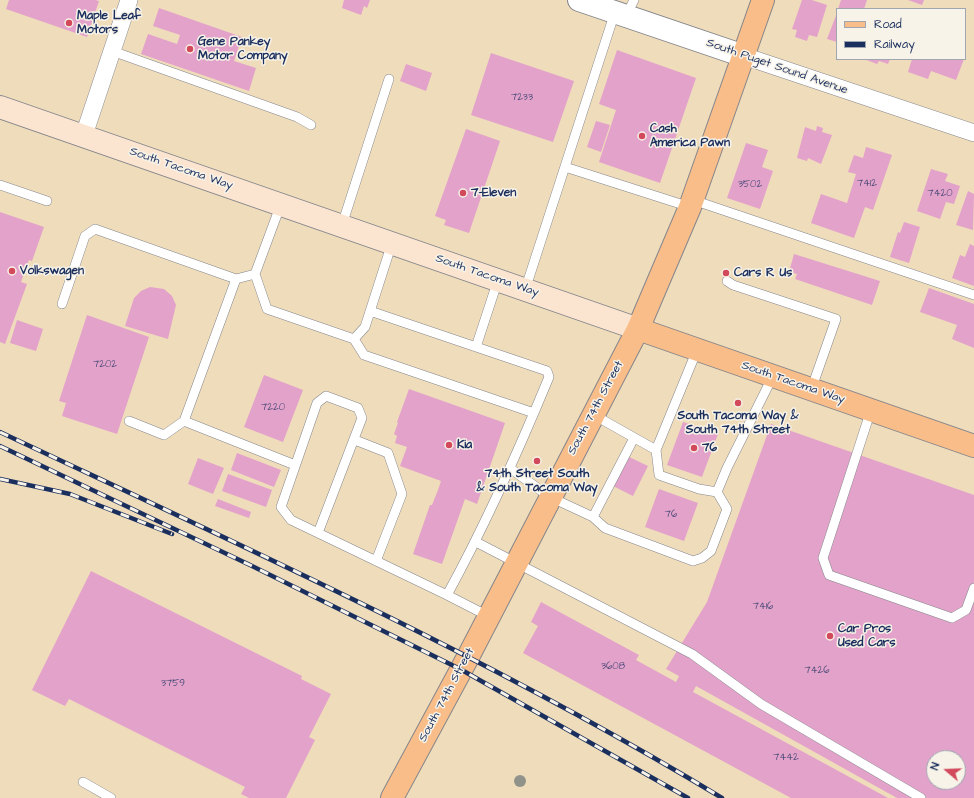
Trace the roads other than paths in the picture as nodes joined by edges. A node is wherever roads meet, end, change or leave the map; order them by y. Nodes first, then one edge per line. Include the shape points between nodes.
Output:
1 (129, 0) edge
2 (579, 0) edge
3 (763, 0) edge
4 (625, 9) edge
5 (112, 51) junction
6 (744, 56) junction
7 (389, 79) dead end
8 (0, 107) edge
9 (311, 125) dead end
10 (974, 133) edge
11 (84, 135) junction
12 (565, 167) junction
13 (0, 184) edge
14 (47, 201) dead end
15 (281, 204) junction
16 (691, 204) junction
17 (342, 225) junction
18 (392, 243) junction
19 (255, 274) junction
20 (236, 279) junction
21 (498, 280) junction
22 (727, 281) dead end
23 (525, 290) junction
24 (974, 295) edge
25 (62, 304) dead end
26 (370, 311) junction
27 (638, 329) junction
28 (354, 339) junction
29 (476, 347) junction
30 (698, 350) junction
31 (773, 376) junction
32 (811, 390) junction
33 (871, 410) junction
34 (534, 413) junction
35 (593, 414) junction
36 (129, 421) dead end
37 (184, 421) junction
38 (634, 438) junction
39 (355, 440) junction
40 (974, 446) edge
41 (656, 450) junction
42 (295, 465) junction
43 (511, 468) junction
44 (717, 492) junction
45 (550, 497) junction
46 (593, 517) junction
47 (318, 533) junction
48 (476, 542) junction
49 (376, 561) junction
50 (515, 563) junction
51 (974, 588) edge
52 (447, 595) junction
53 (488, 616) junction
54 (84, 782) dead end
55 (111, 798) edge
56 (392, 798) edge
57 (921, 798) edge

1 - 5 street
2 - 4 street, South Puget Sound Avenue
3 - 6 main road, South 74th Street
4 - 6 street, South Puget Sound Avenue
4 - 12 lane
5 - 9 lane via 297,117
5 - 11 street
6 - 10 street, South Puget Sound Avenue
6 - 16 main road, South 74th Street
7 - 17 lane
8 - 11 main road, South Tacoma Way
11 - 15 main road, South Tacoma Way
12 - 16 lane
12 - 23 lane
13 - 14 lane
15 - 17 main road, South Tacoma Way
15 - 19 lane
16 - 24 lane
16 - 27 main road, South 74th Street
17 - 18 main road, South Tacoma Way
18 - 21 main road, South Tacoma Way
18 - 26 lane
19 - 20 lane
19 - 28 lane via 267,310
20 - 25 lane via 95,229 85,236
20 - 37 lane
21 - 23 main road, South Tacoma Way
21 - 29 lane
22 - 32 lane via 836,319
23 - 27 main road, South Tacoma Way
26 - 28 lane via 365,327
26 - 29 lane
27 - 30 main road, South Tacoma Way
27 - 35 main road, South 74th Street
28 - 34 lane via 364,355
29 - 34 lane via 546,371 549,378
30 - 31 main road, South Tacoma Way
30 - 41 lane
31 - 32 main road, South Tacoma Way
31 - 44 lane via 726,468
32 - 33 main road, South Tacoma Way
33 - 40 main road, South Tacoma Way
33 - 51 lane via 823,558 829,575 952,618 966,610
34 - 43 lane
35 - 38 lane
35 - 45 main road, South 74th Street
36 - 37 lane via 164,435
37 - 42 lane
38 - 41 lane
38 - 46 lane
39 - 42 lane via 362,418 358,408 326,396 317,403
39 - 47 lane
39 - 49 lane via 388,453 402,494
41 - 44 lane via 659,475 699,489
42 - 47 lane via 281,507 291,520
43 - 45 lane
43 - 48 lane
44 - 46 lane via 727,509 711,551 693,561 605,528
45 - 46 lane
45 - 50 main road, South 74th Street
47 - 49 lane
48 - 50 lane
48 - 52 lane
49 - 52 lane
50 - 53 main road, South 74th Street
50 - 57 lane via 692,654 761,704
52 - 53 lane
53 - 56 main road, South 74th Street
54 - 55 lane

